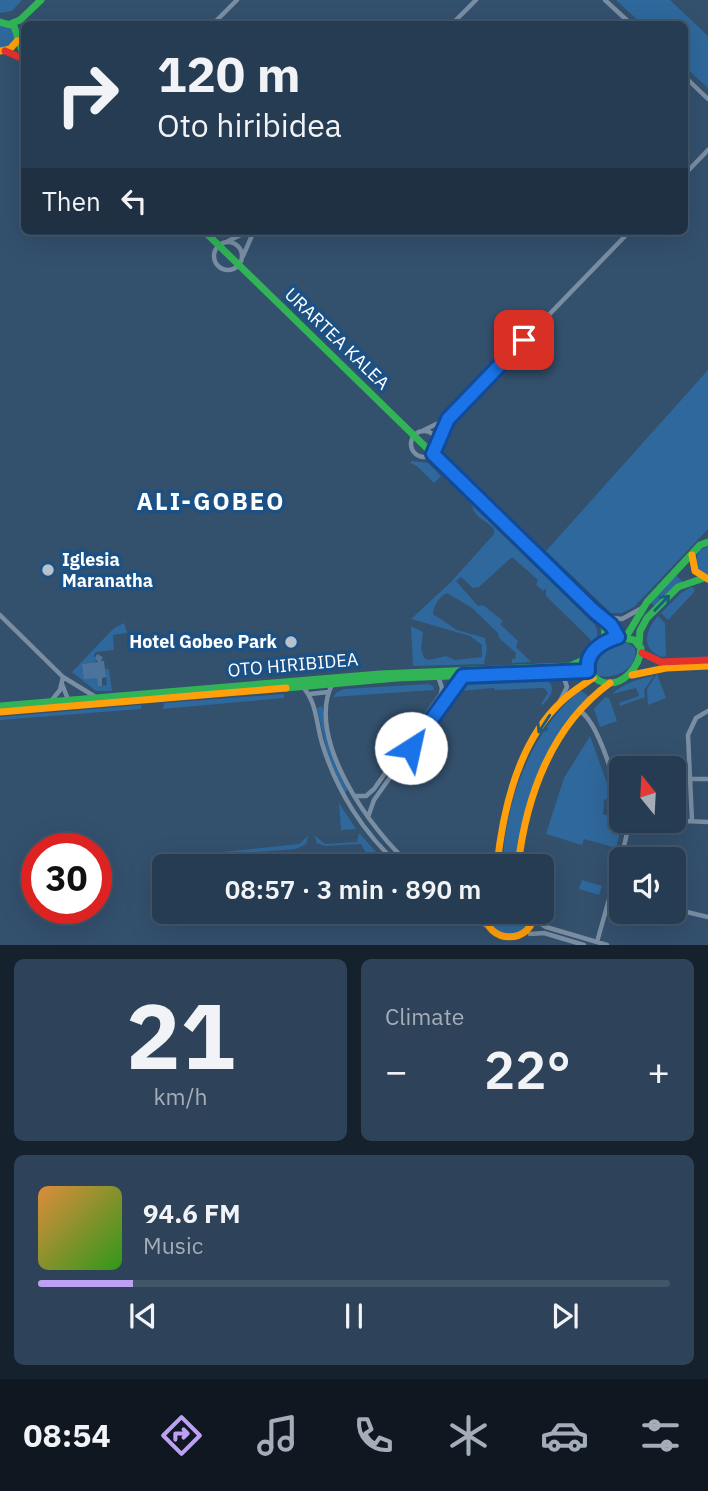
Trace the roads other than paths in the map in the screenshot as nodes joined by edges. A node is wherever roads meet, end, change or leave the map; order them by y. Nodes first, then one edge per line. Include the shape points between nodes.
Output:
1 (41, 0) edge
2 (237, 0) edge
3 (476, 0) edge
4 (606, 0) edge
5 (29, 12) junction
6 (25, 21) edge
7 (216, 21) edge
8 (455, 21) edge
9 (628, 21) edge
10 (0, 22) edge
11 (10, 24) junction
12 (21, 29) edge
13 (17, 37) junction
14 (21, 49) edge
15 (3, 51) edge
16 (21, 57) edge
17 (688, 80) edge
18 (708, 99) edge
19 (708, 150) edge
20 (688, 170) edge
21 (210, 235) edge
22 (242, 235) edge
23 (250, 235) edge
24 (626, 235) edge
25 (222, 243) junction
26 (242, 257) junction
27 (239, 265) junction
28 (448, 419) junction
29 (417, 433) junction
30 (437, 444) junction
31 (433, 454) junction
32 (707, 541) edge
33 (692, 555) junction
34 (706, 578) edge
35 (645, 605) junction
36 (594, 611) junction
37 (0, 615) edge
38 (604, 617) junction
39 (622, 637) junction
40 (604, 642) junction
41 (639, 645) junction
42 (642, 653) junction
43 (588, 658) junction
44 (708, 660) edge
45 (708, 666) edge
46 (558, 671) junction
47 (590, 674) junction
48 (438, 676) junction
49 (463, 676) junction
50 (628, 676) junction
51 (63, 677) junction
52 (612, 682) junction
53 (62, 683) junction
54 (333, 683) junction
55 (302, 686) junction
56 (78, 688) junction
57 (328, 692) junction
58 (309, 694) junction
59 (98, 698) junction
60 (68, 700) junction
61 (50, 702) junction
62 (559, 703) junction
63 (0, 706) edge
64 (580, 711) junction
65 (708, 711) edge
66 (0, 712) edge
67 (609, 768) edge
68 (690, 779) junction
69 (708, 779) edge
70 (354, 796) junction
71 (368, 818) junction
72 (692, 821) junction
73 (686, 822) edge
74 (708, 822) edge
75 (627, 833) edge
76 (623, 847) edge
77 (389, 854) edge
78 (399, 854) edge
79 (498, 854) edge
80 (520, 854) edge
81 (609, 896) edge
82 (686, 912) edge
83 (708, 917) edge
84 (543, 924) edge
85 (485, 925) edge
86 (527, 939) edge
87 (597, 942) junction
88 (507, 945) edge
89 (584, 945) edge
90 (607, 945) edge

1 - 5 street
2 - 7 street
3 - 8 street
4 - 9 street
5 - 6 street
5 - 11 street
10 - 11 street
11 - 13 street
12 - 13 street
13 - 14 street
13 - 15 street via 15,46
15 - 16 street
17 - 18 street
19 - 20 street
21 - 25 street, URARTEA KALEA
22 - 25 street
23 - 26 street
24 - 28 street
25 - 26 street, URARTEA KALEA via 239,246
25 - 27 street, URARTEA KALEA
25 - 27 street, URARTEA KALEA via 214,253 218,265 229,270
26 - 27 street
27 - 29 street, URARTEA KALEA
28 - 29 street
28 - 30 street
29 - 30 street, URARTEA KALEA via 432,434
29 - 31 street, URARTEA KALEA
29 - 31 street, URARTEA KALEA via 410,445 414,454
30 - 31 street
31 - 36 street, URARTEA KALEA
32 - 33 street
33 - 34 street via 695,571
33 - 35 street
41 -> 34 street via 644,622 672,593
35 - 38 street via 629,617
35 - 39 street
36 - 38 street, URARTEA KALEA
36 - 40 street, URARTEA KALEA via 605,629
37 - 51 street
38 - 39 street, URARTEA KALEA
39 - 40 street
39 - 41 street
40 - 43 street
41 - 42 street
42 - 44 street via 661,662
42 - 50 street
43 - 47 street
43 - 59 street, OTO HIRIBIDEA via 570,666 380,674
45 - 50 street
46 - 47 street, OTO HIRIBIDEA
46 - 49 street, OTO HIRIBIDEA
46 - 62 street via 567,687
47 - 52 street via 601,682
47 - 62 street
48 - 49 street, OTO HIRIBIDEA
48 - 54 street, OTO HIRIBIDEA
48 - 70 street via 441,694 374,789 366,796
49 - 71 street via 374,800
50 - 52 street
51 - 53 street
51 - 56 street
52 - 64 street
53 - 60 street
53 - 61 street
54 - 55 street, OTO HIRIBIDEA
54 - 57 street
55 - 58 street
55 - 60 street, OTO HIRIBIDEA
56 - 59 street
56 - 60 street
57 - 58 street
57 - 70 street via 324,708 328,729
58 - 77 street via 344,795
59 - 60 street, OTO HIRIBIDEA
60 - 61 street, OTO HIRIBIDEA
60 - 66 street, OTO HIRIBIDEA
61 - 63 street, OTO HIRIBIDEA
62 -> 79 street via 538,732 511,791
64 - 67 street via 593,723
64 - 80 street via 551,753 532,795
65 - 68 street via 696,718 688,732
68 - 69 street
68 - 72 street
70 - 71 street
71 - 78 street
72 - 73 street
72 - 74 street
75 - 76 street
81 - 87 street
82 - 83 street
84 - 87 street
85 - 88 street via 490,936
86 - 88 street
86 - 89 street via 544,933
87 - 90 street

